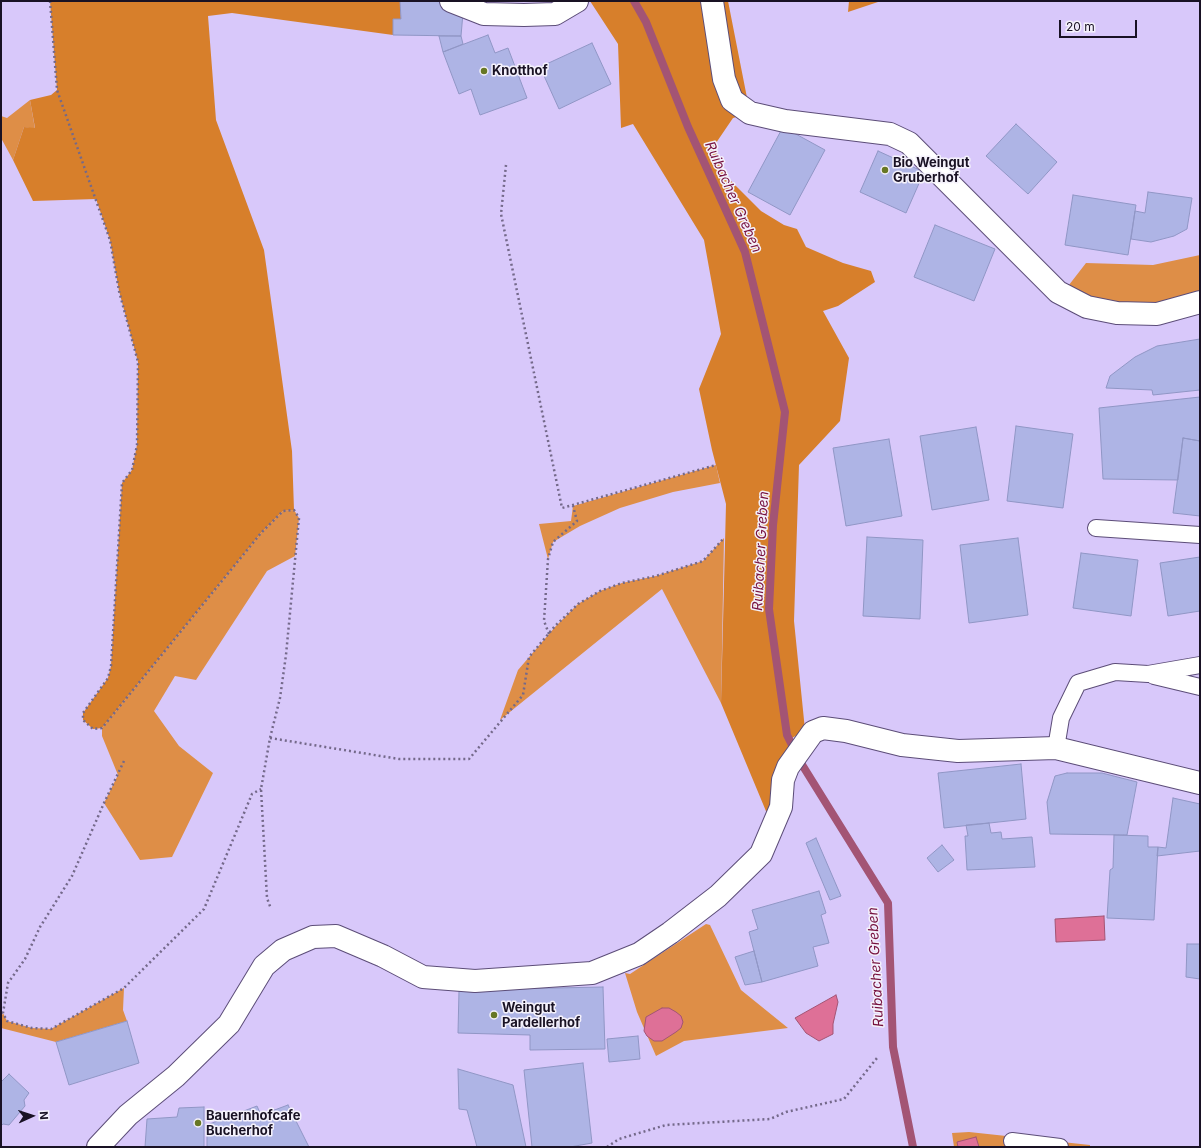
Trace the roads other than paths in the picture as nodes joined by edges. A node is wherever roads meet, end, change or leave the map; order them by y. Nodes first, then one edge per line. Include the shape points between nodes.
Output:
1 (451, 1) edge
2 (576, 1) edge
3 (712, 1) edge
4 (1200, 302) edge
5 (1096, 528) dead end
6 (1200, 535) edge
7 (1200, 665) edge
8 (1148, 674) junction
9 (1200, 687) edge
10 (1056, 748) junction
11 (1200, 783) edge
12 (1012, 1140) dead end
13 (98, 1147) edge
14 (1060, 1147) edge

1 - 2 street via 484,14 524,15 555,14
3 - 4 street via 724,79 732,100 750,113 785,121 890,134 909,143 1058,292 1088,307 1117,313 1157,314
5 - 6 lane
7 - 8 lane
8 - 9 lane
8 - 10 lane via 1115,672 1078,683 1061,718
10 - 11 street
10 - 13 street via 951,751 902,745 846,731 823,728 813,732 802,745 782,780 781,807 761,854 718,896 670,933 639,954 592,973 474,980 423,977 336,936 312,937 284,950 264,966 229,1024 176,1076 128,1115
12 - 14 lane

